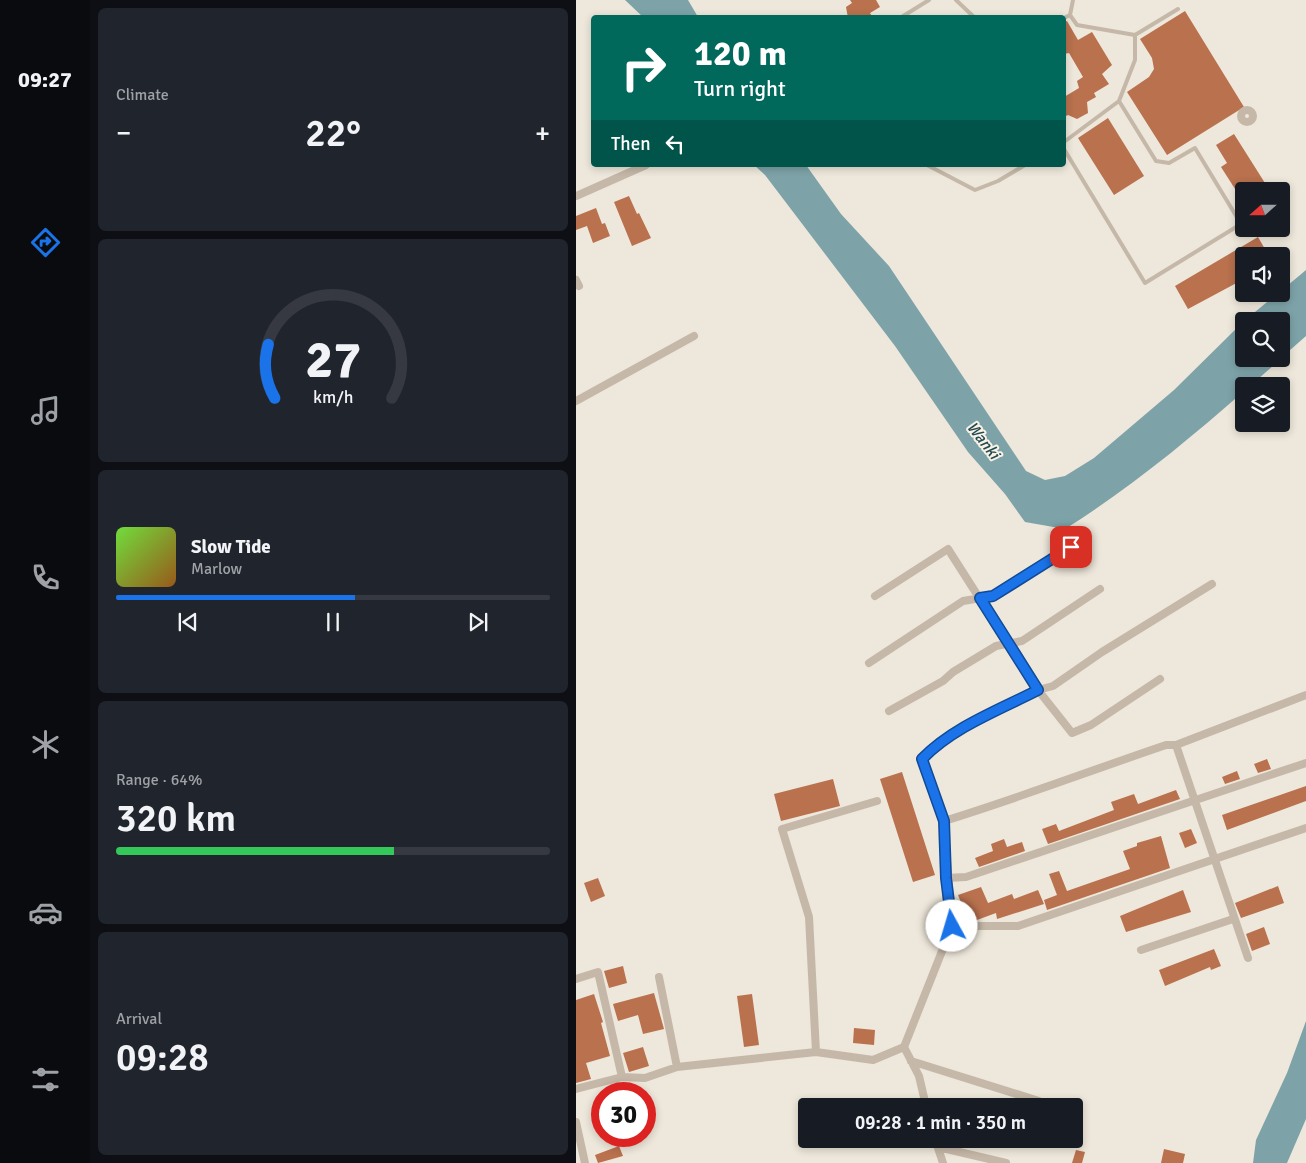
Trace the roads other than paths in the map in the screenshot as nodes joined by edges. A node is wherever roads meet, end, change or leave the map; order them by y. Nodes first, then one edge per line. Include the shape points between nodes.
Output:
1 (929, 0) edge
2 (956, 0) edge
3 (1073, 0) edge
4 (1178, 9) dead end
5 (905, 15) edge
6 (972, 15) edge
7 (1070, 15) junction
8 (1066, 17) edge
9 (1135, 36) junction
10 (1119, 101) junction
11 (1066, 141) edge
12 (1066, 152) edge
13 (641, 167) edge
14 (931, 167) edge
15 (1022, 167) edge
16 (576, 196) edge
17 (694, 336) dead end
18 (576, 401) edge
19 (1071, 547) dead end
20 (1212, 584) dead end
21 (1100, 589) dead end
22 (875, 596) dead end
23 (980, 598) junction
24 (1009, 644) junction
25 (868, 663) dead end
26 (1160, 679) dead end
27 (1038, 690) junction
28 (1306, 695) edge
29 (890, 711) dead end
30 (1176, 745) junction
31 (1306, 763) edge
32 (877, 801) dead end
33 (1195, 802) junction
34 (944, 821) junction
35 (1306, 828) edge
36 (1214, 861) junction
37 (946, 878) junction
38 (1233, 919) junction
39 (952, 926) junction
40 (1141, 950) dead end
41 (1248, 958) dead end
42 (659, 976) dead end
43 (576, 979) edge
44 (904, 1047) junction
45 (816, 1052) junction
46 (911, 1061) junction
47 (677, 1067) junction
48 (622, 1078) junction
49 (576, 1089) edge
50 (924, 1098) edge
51 (1029, 1098) edge
52 (576, 1122) edge
53 (938, 1148) joint
54 (585, 1163) edge
55 (943, 1163) edge
56 (1006, 1163) edge

1 - 5 lane
2 - 6 lane
3 - 7 lane
4 - 9 lane
7 - 8 lane
7 - 9 lane via 1077,25
9 - 10 lane via 1135,60
10 - 11 lane
10 - 12 lane via 1156,161 1169,163 1194,148 1241,224 1145,282
13 - 16 street
14 - 15 lane via 975,190
17 - 18 street
19 - 23 street via 993,596
20 - 27 street via 1053,686
21 - 24 street via 1022,641
22 - 23 street via 948,549
23 - 24 street
23 - 25 street via 964,601
24 - 27 street
24 - 29 street via 996,646
26 - 27 street via 1091,725 1072,733
27 - 34 street via 969,725 931,749 922,759
28 - 30 street
30 - 33 street
30 - 34 street via 1089,770 1007,802
31 - 33 street
32 - 45 street via 782,829 809,917
33 - 36 street
33 - 37 street via 966,878
34 - 37 street
35 - 36 street
36 - 38 street
36 - 39 street via 1018,926
37 - 39 street
38 - 40 street
38 - 41 street
39 - 44 street
42 - 47 street
43 - 48 street via 598,972
44 - 45 street via 873,1060
44 - 46 street
45 - 47 street
46 - 50 street via 919,1076
46 - 51 street
47 - 48 street via 645,1078
48 - 49 street
52 - 54 street
53 - 55 street
53 - 56 street

